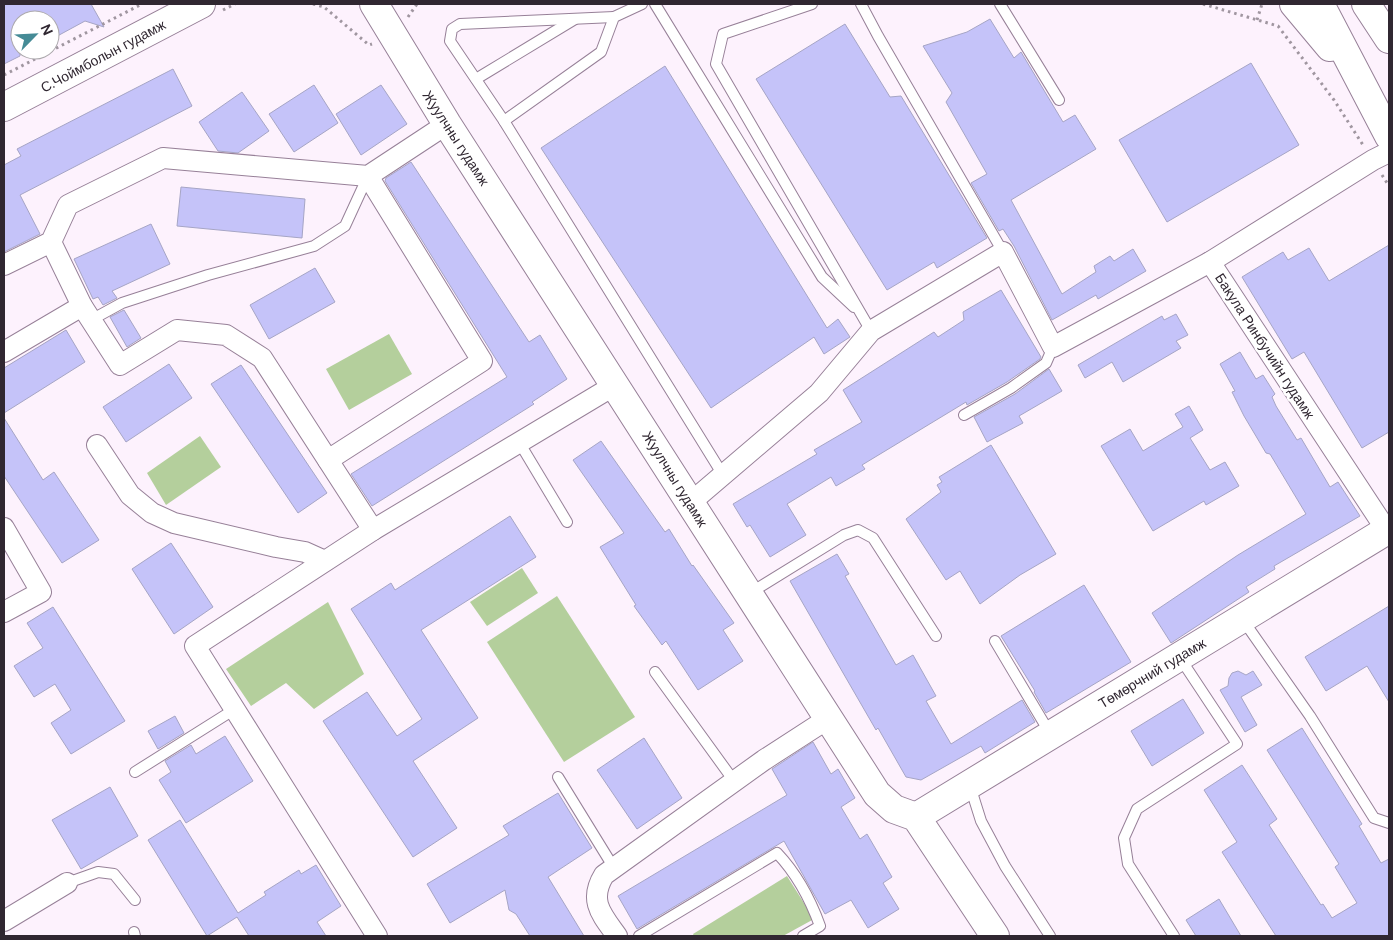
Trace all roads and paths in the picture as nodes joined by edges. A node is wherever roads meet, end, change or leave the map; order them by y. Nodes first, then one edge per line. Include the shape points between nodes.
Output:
1 (142, 4) edge
2 (235, 4) edge
3 (312, 4) edge
4 (374, 4) edge
5 (642, 4) edge
6 (655, 4) edge
7 (812, 4) edge
8 (861, 4) edge
9 (1000, 4) edge
10 (1203, 4) edge
11 (1262, 4) edge
12 (1294, 4) edge
13 (1320, 4) edge
14 (1367, 4) edge
15 (210, 7) edge
16 (1389, 10) edge
17 (614, 16) junction
18 (576, 18) junction
19 (1257, 20) junction
20 (390, 33) junction
21 (1389, 39) edge
22 (4, 75) edge
23 (476, 80) junction
24 (1364, 85) junction
25 (1059, 100) dead end
26 (4, 108) edge
27 (504, 121) junction
28 (447, 124) junction
29 (1389, 136) edge
30 (1381, 156) edge
31 (368, 176) junction
32 (1389, 186) edge
33 (51, 242) junction
34 (1002, 252) junction
35 (1210, 262) junction
36 (4, 265) edge
37 (87, 313) junction
38 (868, 324) junction
39 (1053, 347) junction
40 (4, 352) edge
41 (615, 384) junction
42 (964, 415) dead end
43 (519, 442) junction
44 (97, 445) dead end
45 (328, 460) junction
46 (723, 475) junction
47 (690, 503) junction
48 (567, 522) dead end
49 (4, 528) edge
50 (373, 530) junction
51 (1388, 530) edge
52 (325, 560) junction
53 (748, 594) junction
54 (4, 612) edge
55 (1242, 618) junction
56 (936, 636) dead end
57 (995, 642) dead end
58 (1179, 657) junction
59 (655, 672) dead end
60 (234, 709) junction
61 (828, 718) junction
62 (1051, 735) junction
63 (135, 772) dead end
64 (558, 777) dead end
65 (734, 781) junction
66 (970, 784) junction
67 (916, 818) junction
68 (1389, 824) edge
69 (614, 868) junction
70 (67, 883) joint
71 (135, 900) dead end
72 (4, 921) edge
73 (377, 936) edge
74 (616, 936) edge
75 (639, 936) edge
76 (803, 936) edge
77 (995, 936) edge
78 (1050, 936) edge
79 (1174, 936) edge

1 - 22 path
2 - 15 path
3 - 20 path via 324,7 369,45
4 - 20 main road, Жуулчны гудамж
5 - 17 lane
6 - 38 lane via 822,277
7 - 38 lane via 723,34 716,64
8 - 34 lane
9 - 25 lane
10 - 19 path
11 - 19 path
12 - 24 main road
13 - 24 main road
14 - 16 main road
14 - 21 main road
15 - 26 main road, С.Чоймболын гудамж
17 - 18 lane
17 - 27 lane via 601,52
18 - 23 lane
18 - 23 lane via 460,24 452,29 450,41
19 - 30 path via 1278,26
20 - 28 main road, Жуулчны гудамж
23 - 27 lane
24 - 29 main road
27 - 46 lane
28 - 31 street
28 - 41 main road, Жуулчны гудамж
30 - 32 path
30 - 35 street
31 - 33 street via 163,158 68,205
31 - 37 lane via 345,226 314,246 208,274
31 - 45 street via 482,361
33 - 36 street
33 - 37 street
34 - 38 street
34 - 39 street
35 - 39 street, Бакула Ринбучийн гудамж
35 - 51 street, Бакула Ринбучийн гудамж
37 - 40 street
37 - 45 street via 120,365 177,330 226,335 262,358
38 - 46 street via 819,393
39 - 42 lane via 1046,363
41 - 43 street
41 - 47 main road, Жуулчны гудамж
43 - 48 lane
43 - 50 street
44 - 52 street via 130,494 152,514 174,523 305,552
45 - 50 street
46 - 47 street
47 - 53 main road, Жуулчны гудамж
49 - 54 street via 41,592
50 - 52 street
51 - 55 main road, Төмөрчний гудамж
52 - 60 street via 195,646
53 - 56 lane via 844,535 858,530 873,538
53 - 61 main road, Жуулчны гудамж
55 - 58 main road, Төмөрчний гудамж
55 - 68 lane via 1310,716 1374,818
57 - 62 lane
58 - 62 main road, Төмөрчний гудамж
58 - 79 lane via 1237,744 1137,809 1124,838 1128,864
59 - 65 lane
60 - 63 lane
60 - 73 street
61 - 65 street
61 - 67 main road, Жуулчны гудамж via 877,794 894,809
62 - 66 main road, Төмөрчний гудамж
64 - 69 lane
65 - 69 street
66 - 67 main road, Төмөрчний гудамж
66 - 78 lane via 980,821
67 - 77 main road
69 - 74 street via 599,882 596,900
70 - 71 lane via 98,872 114,874
70 - 72 street
75 - 76 lane via 778,853 814,910 820,926

